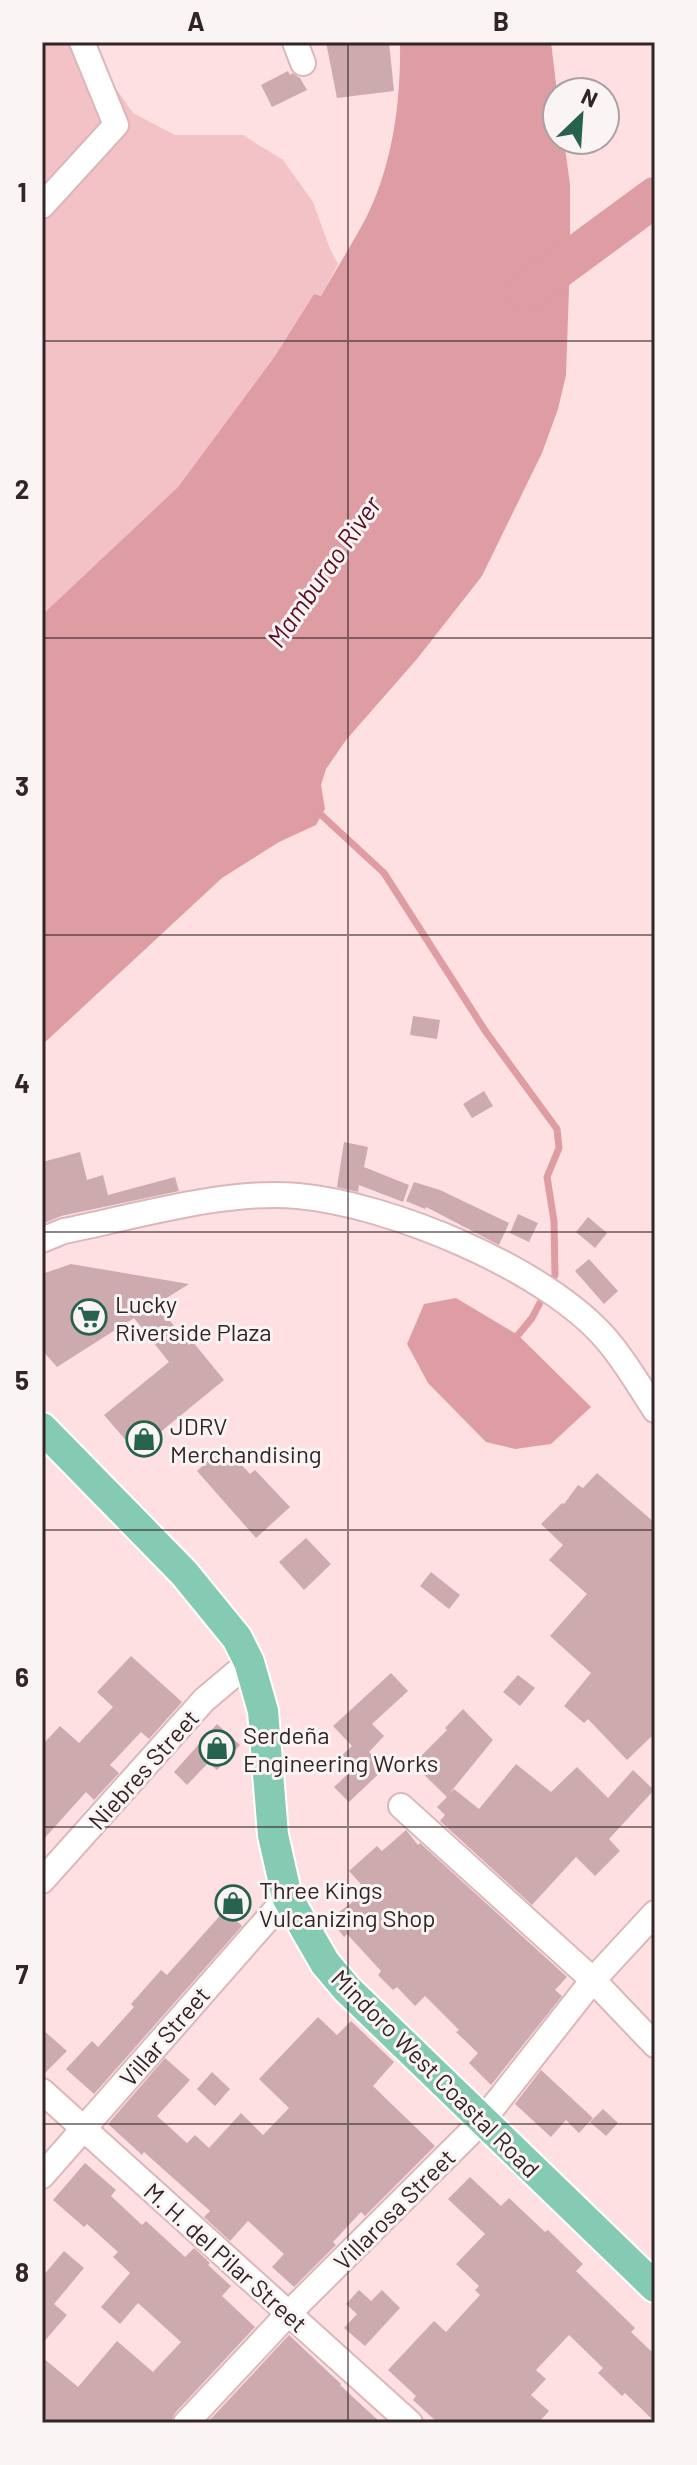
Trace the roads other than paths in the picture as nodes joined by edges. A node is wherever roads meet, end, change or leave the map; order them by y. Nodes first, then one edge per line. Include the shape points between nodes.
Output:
1 (82, 42) edge
2 (42, 206) edge
3 (42, 1240) edge
4 (655, 1410) edge
5 (42, 1428) edge
6 (249, 1662) junction
7 (401, 1806) dead end
8 (42, 1881) edge
9 (287, 1897) junction
10 (655, 1913) edge
11 (593, 1980) junction
12 (655, 2045) edge
13 (42, 2091) edge
14 (483, 2120) junction
15 (83, 2127) junction
16 (42, 2176) edge
17 (655, 2287) edge
18 (288, 2314) junction
19 (186, 2423) edge
20 (410, 2423) edge

1 - 2 street via 116,125
3 - 4 street via 230,1198 298,1196 370,1210 434,1231 525,1275 606,1339
5 - 6 main road, Mindoro West Coastal Road via 184,1573 237,1638
6 - 8 street, Niebres Street via 204,1700
6 - 9 main road, Mindoro West Coastal Road via 263,1711 273,1835
7 - 11 street
9 - 14 main road, Mindoro West Coastal Road via 325,1963 347,1989
9 - 15 street, Villar Street
10 - 11 street, Villarosa Street
11 - 12 street
11 - 14 street, Villarosa Street
13 - 15 street, M. H. del Pilar Street
14 - 17 main road, Mindoro West Coastal Road
14 - 18 street, Villarosa Street
15 - 16 street, Villar Street
15 - 18 street, M. H. del Pilar Street
18 - 19 street, Villarosa Street
18 - 20 street, M. H. del Pilar Street

